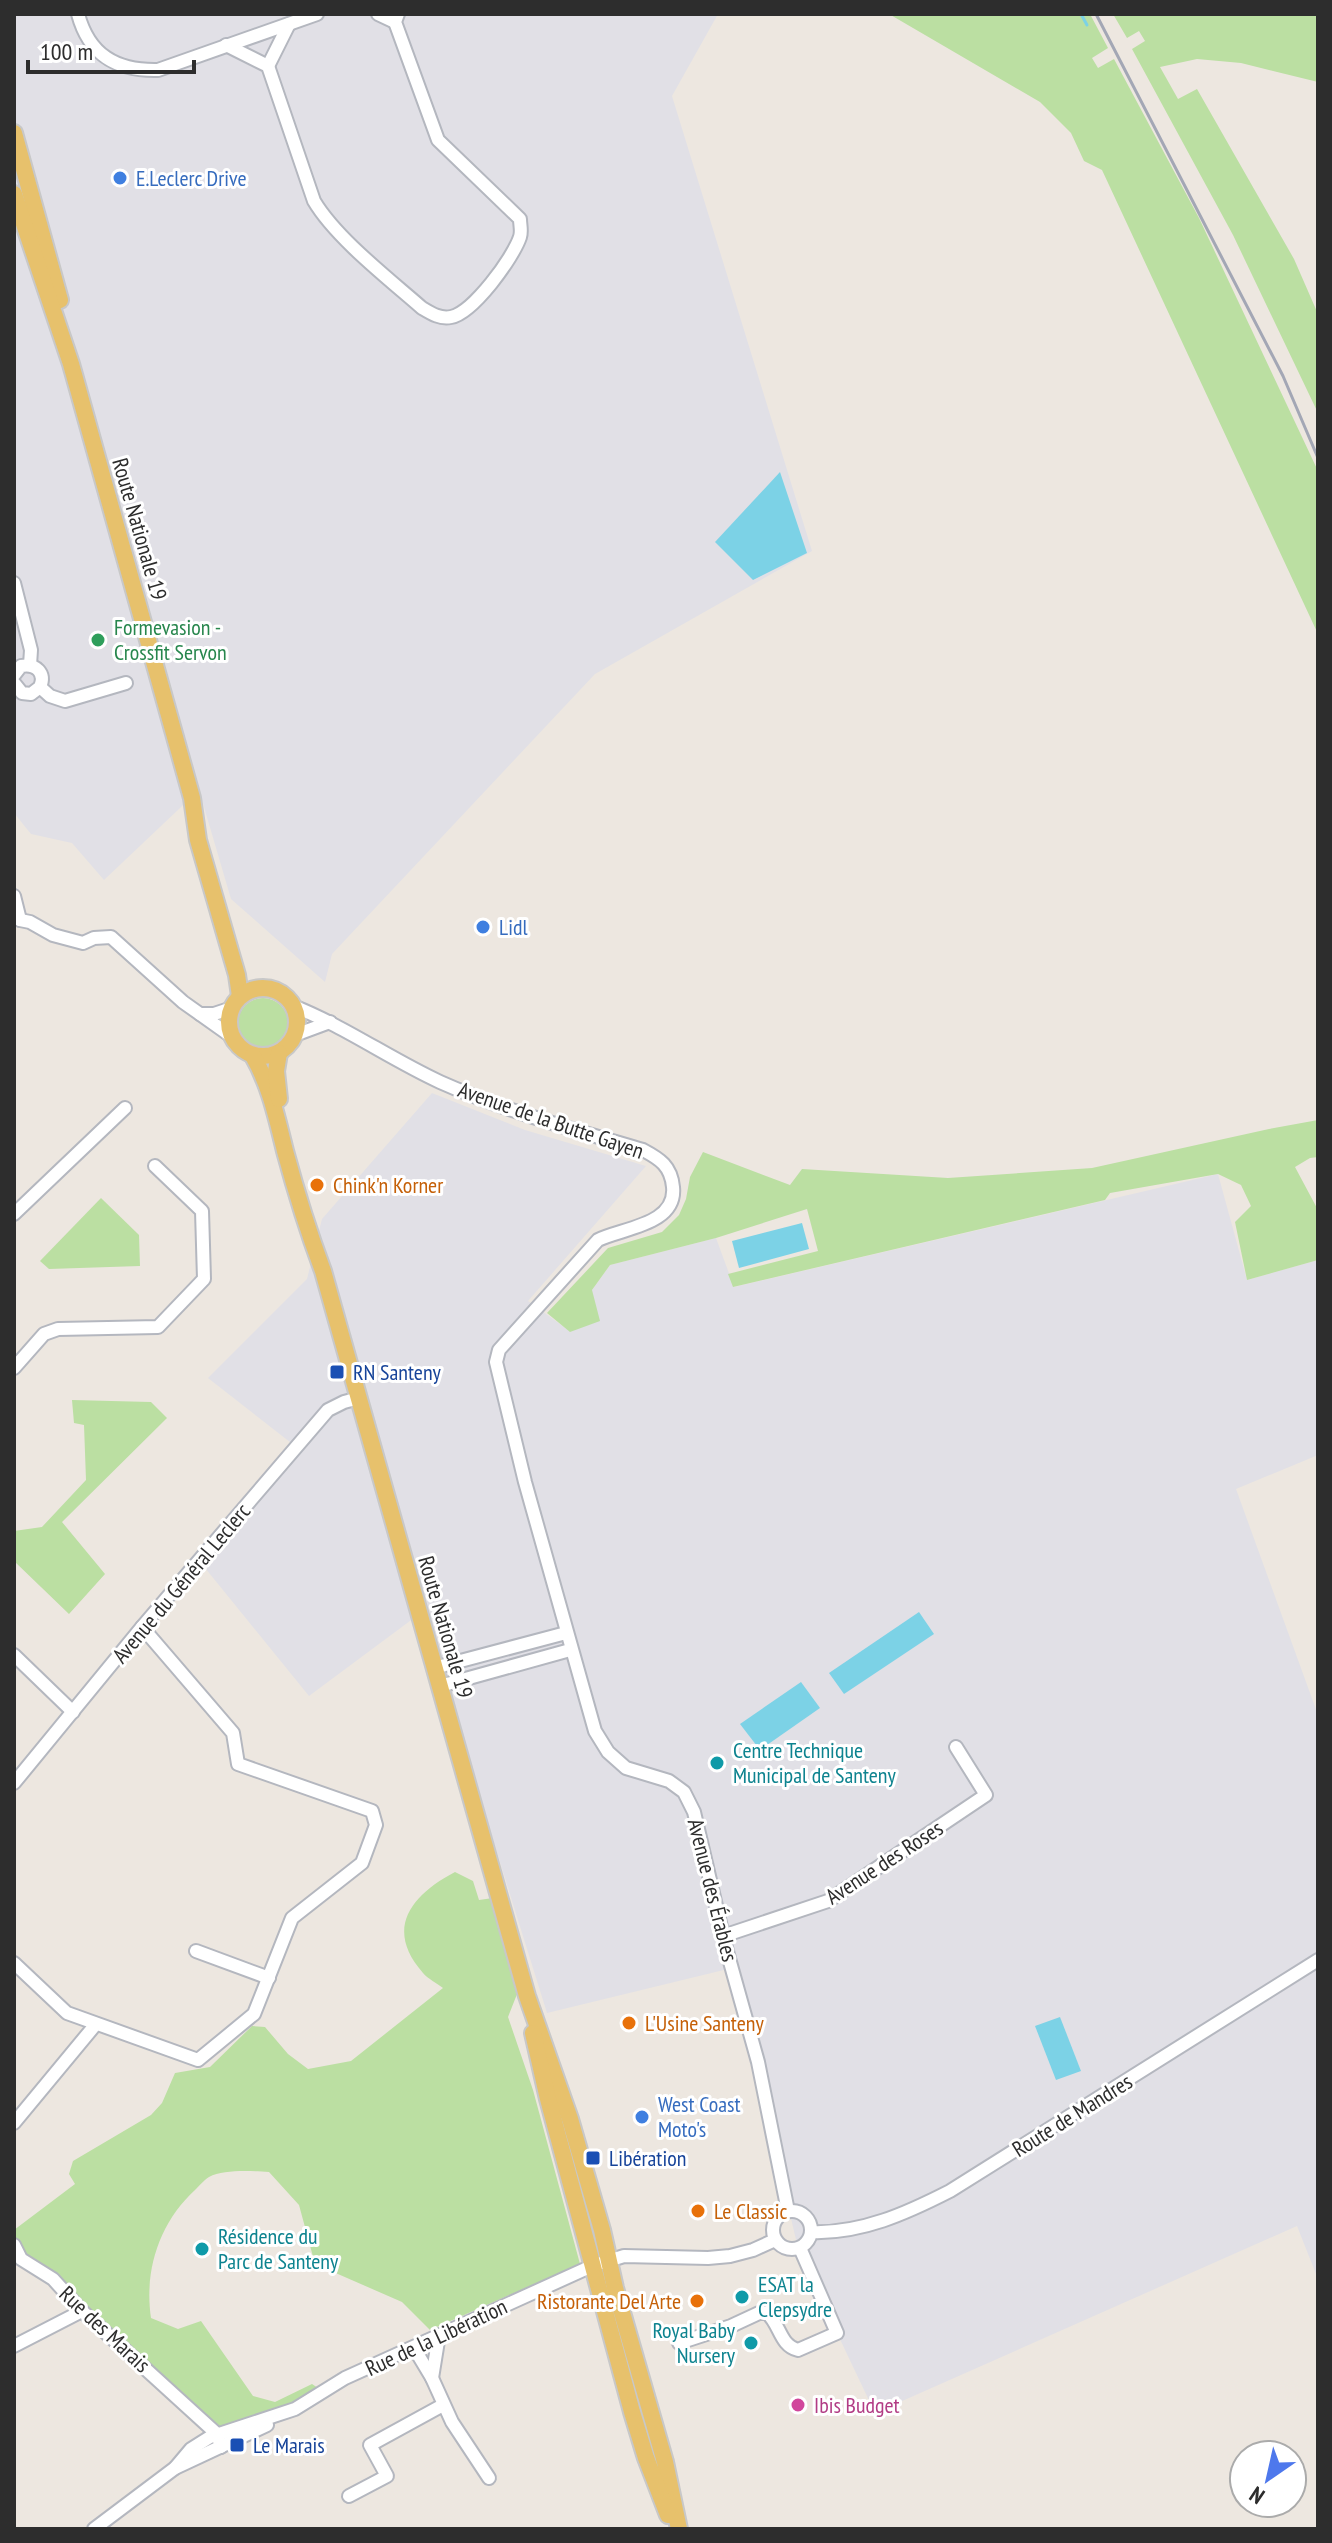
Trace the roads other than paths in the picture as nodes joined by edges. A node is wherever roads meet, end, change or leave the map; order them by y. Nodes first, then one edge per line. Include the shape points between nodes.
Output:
1 (78, 14) edge
2 (317, 14) edge
3 (378, 14) edge
4 (397, 18) edge
5 (289, 24) junction
6 (226, 45) junction
7 (268, 66) junction
8 (14, 133) edge
9 (14, 194) edge
10 (71, 364) junction
11 (14, 583) edge
12 (30, 665) junction
13 (14, 675) edge
14 (14, 683) edge
15 (126, 683) dead end
16 (40, 687) junction
17 (192, 798) junction
18 (14, 896) edge
19 (17, 922) edge
20 (261, 988) junction
21 (236, 1002) junction
22 (293, 1006) junction
23 (198, 1014) junction
24 (330, 1022) junction
25 (295, 1035) junction
26 (231, 1036) junction
27 (279, 1053) junction
28 (253, 1056) junction
29 (125, 1108) dead end
30 (155, 1166) dead end
31 (14, 1214) edge
32 (323, 1271) junction
33 (14, 1368) edge
34 (503, 1389) joint
35 (359, 1398) junction
36 (142, 1627) junction
37 (566, 1633) junction
38 (570, 1650) junction
39 (14, 1655) edge
40 (434, 1668) junction
41 (440, 1686) junction
42 (73, 1712) junction
43 (956, 1747) dead end
44 (14, 1783) edge
45 (723, 1936) junction
46 (196, 1951) dead end
47 (1318, 1960) edge
48 (14, 1963) edge
49 (269, 1978) junction
50 (527, 1996) junction
51 (96, 2024) junction
52 (14, 2123) edge
53 (788, 2211) junction
54 (811, 2232) junction
55 (775, 2240) junction
56 (14, 2245) edge
57 (800, 2248) junction
58 (609, 2260) junction
59 (592, 2266) junction
60 (82, 2311) junction
61 (439, 2335) junction
62 (679, 2343) dead end
63 (14, 2346) edge
64 (414, 2348) junction
65 (432, 2378) junction
66 (443, 2405) junction
67 (198, 2415) junction
68 (283, 2415) junction
69 (217, 2434) junction
70 (211, 2447) junction
71 (489, 2478) dead end
72 (349, 2496) dead end
73 (94, 2529) edge
74 (676, 2529) edge

1 - 6 street via 85,37 97,51 134,71 158,70
2 - 5 street
3 - 4 street
4 - 7 street via 438,140 520,219 514,249 481,296 453,317 437,317 422,308 321,214
5 - 6 street
5 - 7 street
6 - 7 street
8 - 10 main road, Route Nationale 19 via 60,298
9 - 10 main road, Route Nationale 19
10 - 17 main road, Route Nationale 19
11 - 12 street
12 - 13 street
12 - 16 street via 41,674
14 - 16 street via 26,694
15 - 16 street via 65,701
17 - 20 main road, Route Nationale 19 via 214,856 244,968
17 - 21 main road, Route Nationale 19 via 198,840 237,975
18 - 19 street via 20,912
19 - 23 street via 83,943 111,937
20 - 21 main road
20 - 22 main road via 283,994
21 - 23 street via 214,1014
21 - 26 main road via 228,1020
22 - 24 street, Avenue de la Butte Gayen
22 - 25 main road
23 - 26 street
24 - 25 street
24 - 34 street, Avenue de la Butte Gayen via 477,1097 643,1150 663,1161 670,1173 673,1190 662,1214 598,1240 499,1350 496,1362
25 - 27 main road
26 - 28 main road
27 - 28 main road
27 - 32 main road, Route Nationale 19 via 277,1092 319,1239
28 - 32 main road, Route Nationale 19 via 270,1094
29 - 31 street
30 - 33 street via 202,1211 204,1279 158,1327 58,1329 44,1334
32 - 35 main road, Route Nationale 19
34 - 37 street, Avenue des Érables
35 - 36 street, Avenue du Général Leclerc via 328,1410
35 - 40 main road, Route Nationale 19
36 - 42 street, Avenue du Général Leclerc
36 - 49 street via 233,1733 238,1764 372,1811 376,1825 362,1863 292,1918
37 - 38 street, Avenue des Érables
37 - 40 street
38 - 41 street
38 - 45 street, Avenue des Érables via 595,1731 608,1752 626,1768 669,1781 684,1792 694,1812
39 - 42 street
40 - 41 main road, Route Nationale 19
41 - 50 main road, Route Nationale 19
42 - 44 street, Avenue du Général Leclerc
43 - 45 street, Avenue des Roses via 986,1795 828,1901
45 - 53 street, Avenue des Érables via 755,2051
46 - 49 street
47 - 54 street, Route de Mandres via 950,2191 881,2222
48 - 51 street via 67,2013
49 - 51 street via 254,2014 198,2060
50 - 58 main road, Route Nationale 19 via 570,2119
50 - 59 main road, Route Nationale 19 via 537,2057
51 - 52 street
53 - 54 street via 805,2216
53 - 55 street via 774,2222
54 - 57 street
55 - 57 street via 783,2248
55 - 58 street via 730,2256
56 - 60 street, Rue des Marais via 21,2259 53,2279
57 - 62 street via 837,2333 791,2349 773,2318 759,2313
58 - 59 street
58 - 74 main road, Route Nationale 19 via 665,2462
59 - 61 street, Rue de la Libération
59 - 74 main road, Route Nationale 19 via 635,2423
60 - 63 street
60 - 67 street, Rue des Marais
61 - 64 street, Rue de la Libération
61 - 65 street
64 - 65 street
64 - 68 street, Rue de la Libération via 345,2378
65 - 66 street
66 - 71 street
66 - 72 street via 370,2445 387,2476
67 - 69 street, Rue des Marais
67 - 70 street
68 - 69 street, Rue de la Libération
68 - 70 street, Rue de la Libération
69 - 70 street, Rue de la Libération
70 - 73 street, Rue de la Libération via 191,2449 175,2468

